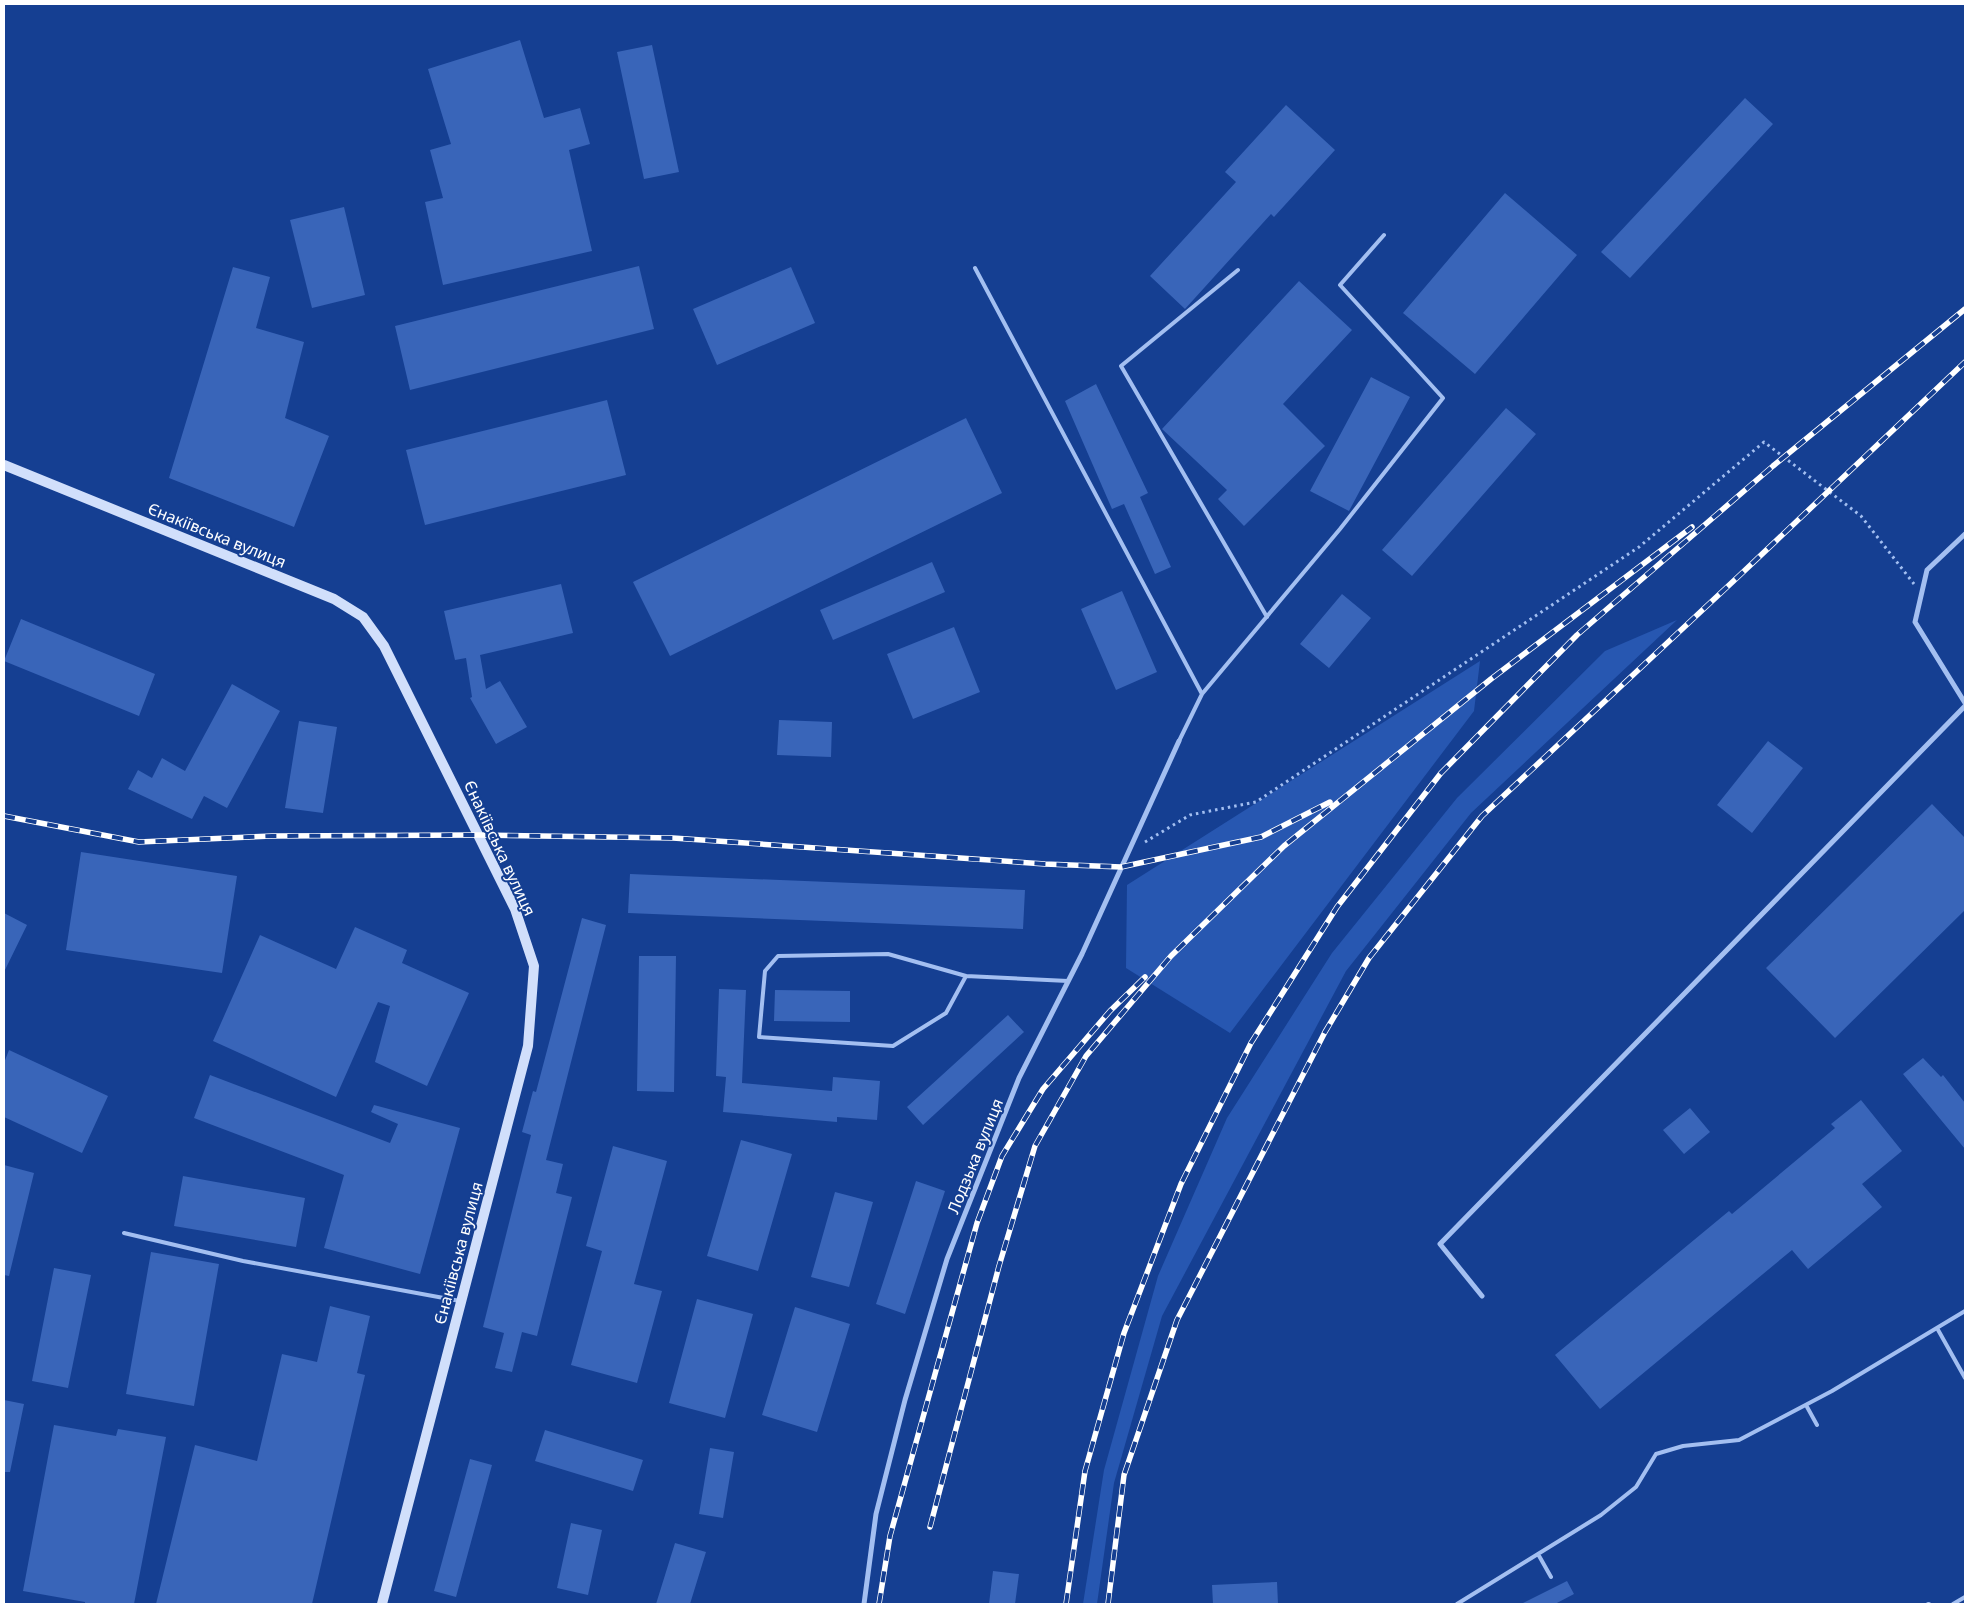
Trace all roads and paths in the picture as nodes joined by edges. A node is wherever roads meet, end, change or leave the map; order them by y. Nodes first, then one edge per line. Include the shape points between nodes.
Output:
1 (1384, 235) dead end
2 (975, 268) dead end
3 (1238, 270) dead end
4 (4, 465) edge
5 (1965, 534) edge
6 (1921, 594) junction
7 (1266, 616) junction
8 (1202, 694) junction
9 (1965, 705) edge
10 (1178, 741) joint
11 (1128, 852) junction
12 (966, 976) junction
13 (1068, 981) junction
14 (124, 1233) dead end
15 (1482, 1296) dead end
16 (461, 1302) junction
17 (1965, 1311) edge
18 (1937, 1328) junction
19 (1965, 1378) edge
20 (1806, 1405) junction
21 (1816, 1426) dead end
22 (1538, 1554) junction
23 (1551, 1577) dead end
24 (1965, 1597) edge
25 (382, 1604) edge
26 (864, 1604) edge
27 (1457, 1604) edge
28 (1953, 1604) edge

1 - 7 lane via 1340,285 1443,398 1340,529
2 - 8 lane
3 - 7 lane via 1121,366
4 - 16 street, Єнакіївська вулиця via 334,599 363,617 384,646 515,909 534,966 528,1046
5 - 6 street via 1926,570
6 - 9 street via 1916,622
6 - 11 path via 1861,516 1764,442 1639,547 1256,802 1190,815
7 - 8 lane
8 - 10 lane
9 - 15 street via 1440,1244
10 - 11 street, Лодзька вулиця
11 - 13 street, Лодзька вулиця
12 - 12 lane via 946,1013 892,1046 759,1037 765,971 778,956 888,954
12 - 13 lane
13 - 26 street, Лодзька вулиця via 1019,1078 947,1259 904,1400 876,1514
14 - 16 lane via 243,1261
16 - 25 street, Єнакіївська вулиця
17 - 18 lane
18 - 19 lane
18 - 20 lane
20 - 21 lane
20 - 22 lane via 1739,1440 1683,1446 1656,1454 1636,1487 1601,1515
22 - 23 lane
22 - 27 lane
24 - 28 lane

